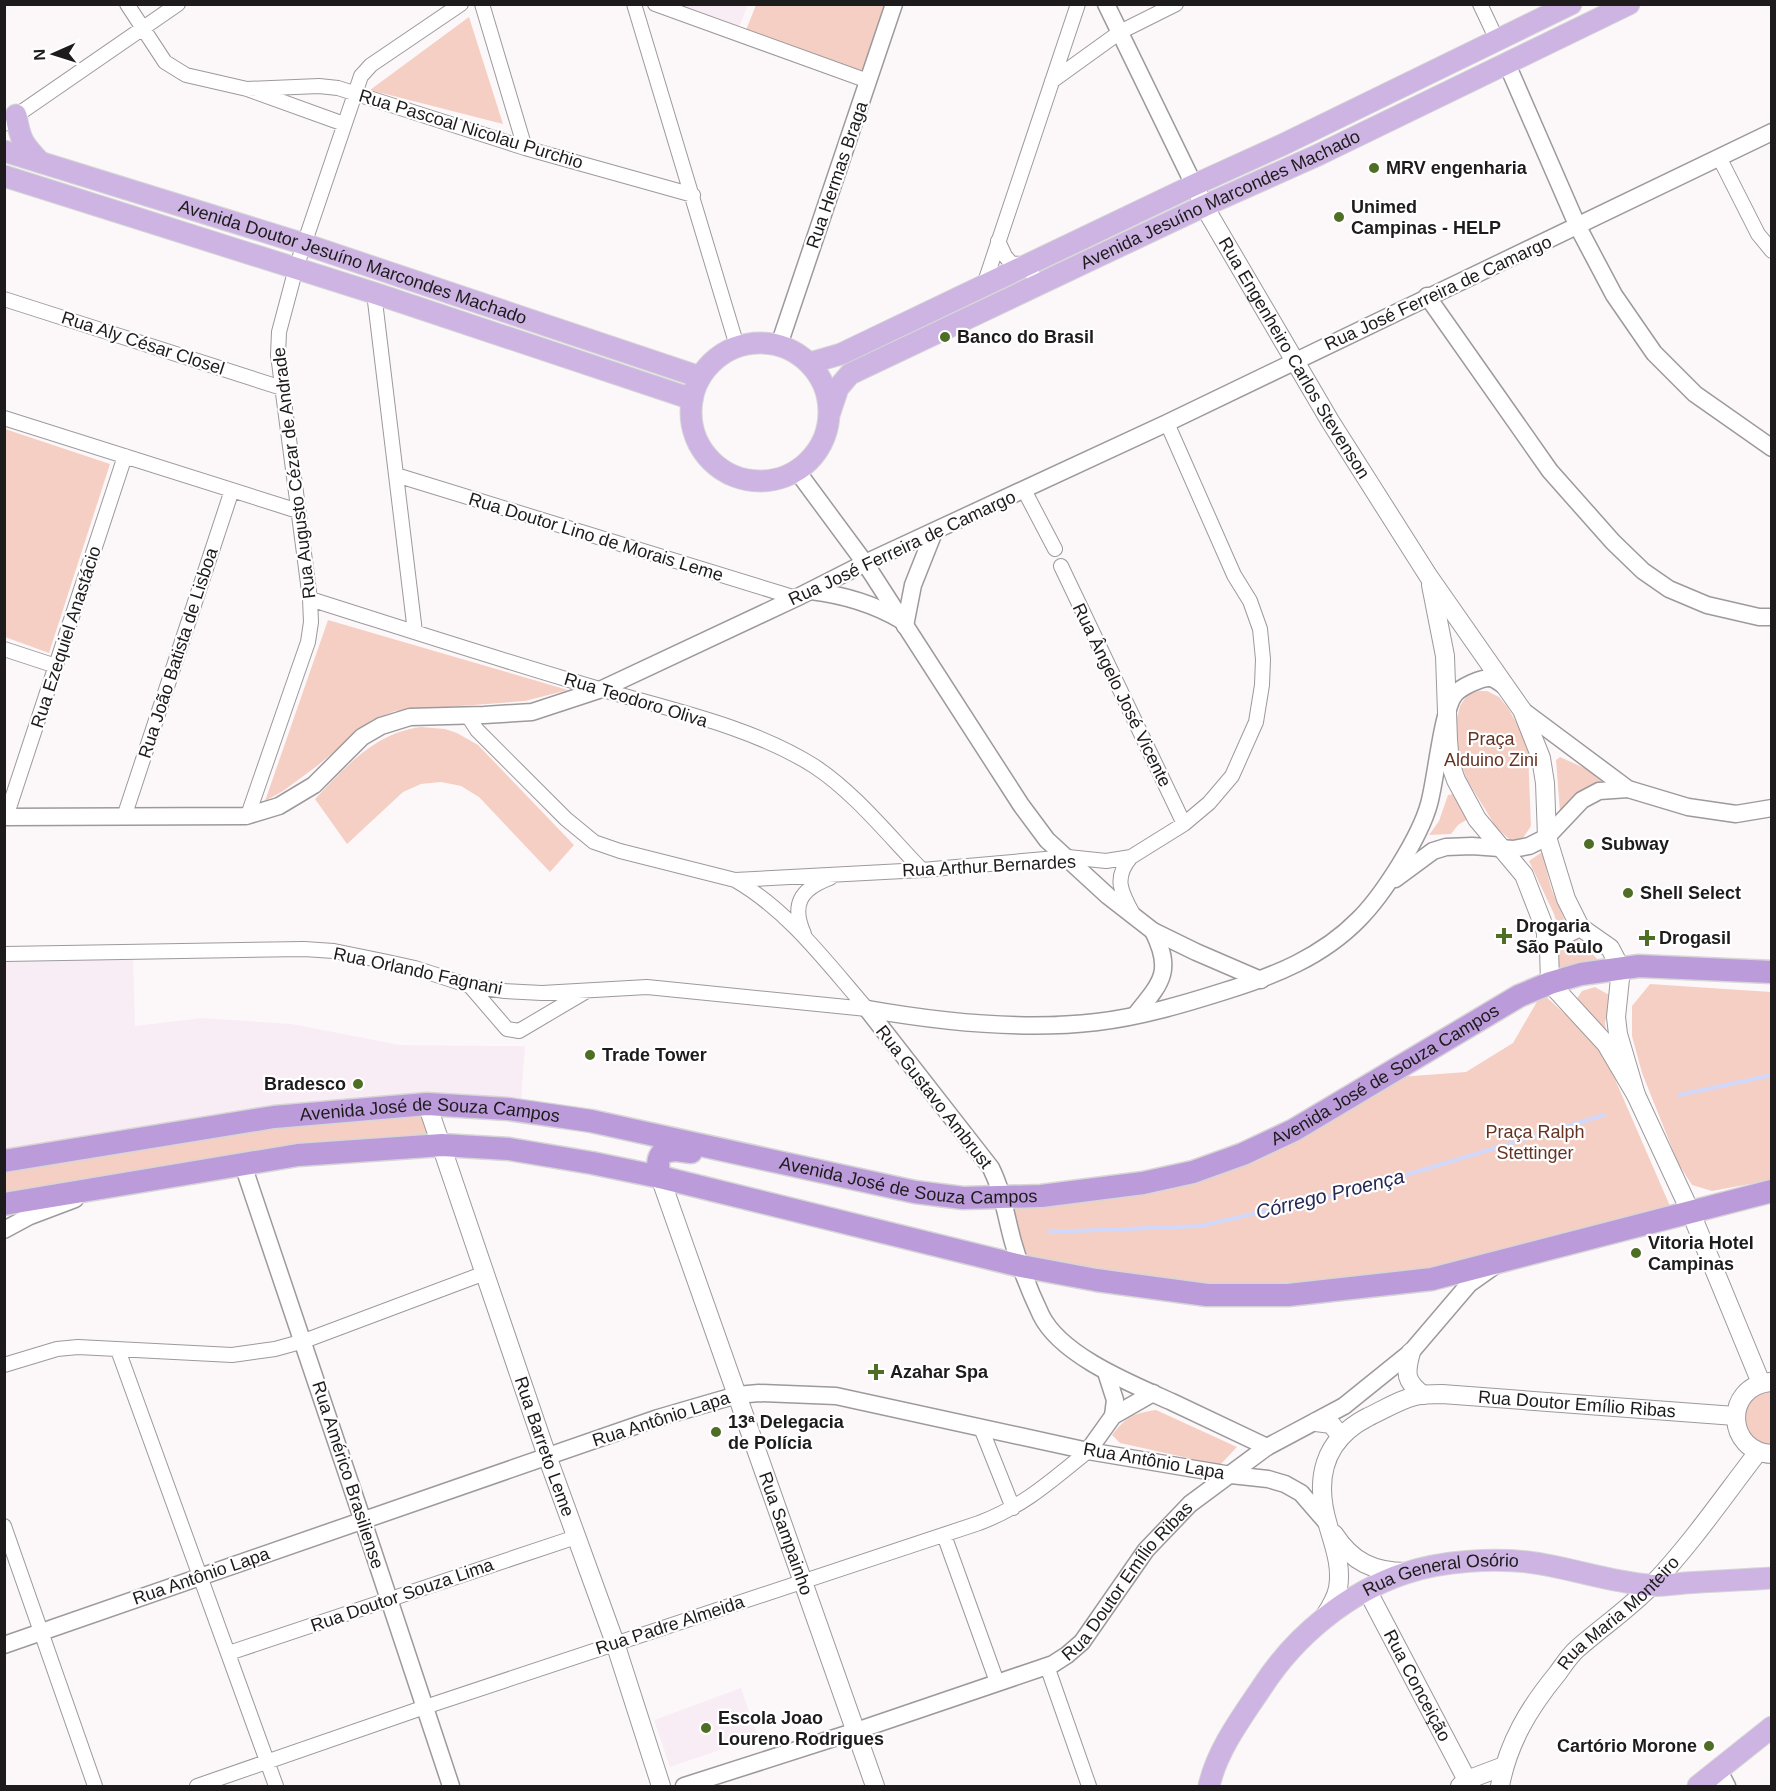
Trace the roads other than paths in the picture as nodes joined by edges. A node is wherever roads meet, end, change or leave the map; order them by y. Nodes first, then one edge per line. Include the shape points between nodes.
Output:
1 (127, 4) edge
2 (178, 4) edge
3 (461, 4) edge
4 (482, 4) edge
5 (634, 4) edge
6 (655, 4) edge
7 (894, 4) edge
8 (1078, 4) edge
9 (1106, 4) edge
10 (1176, 4) edge
11 (1480, 4) edge
12 (1571, 4) edge
13 (1629, 4) edge
14 (1604, 10) edge
15 (143, 30) junction
16 (1120, 33) junction
17 (1497, 40) junction
18 (1507, 64) junction
19 (868, 81) junction
20 (1052, 81) junction
21 (247, 89) junction
22 (355, 94) junction
23 (1362, 106) junction
24 (10, 119) edge
25 (344, 124) junction
26 (1372, 129) junction
27 (1772, 132) edge
28 (1282, 145) junction
29 (525, 148) junction
30 (4, 151) edge
31 (1719, 157) junction
32 (40, 162) junction
33 (1292, 167) junction
34 (4, 176) edge
35 (1194, 185) junction
36 (693, 195) junction
37 (1204, 206) junction
38 (1578, 227) junction
39 (1099, 230) junction
40 (998, 241) junction
41 (304, 244) junction
42 (1109, 251) junction
43 (1772, 251) edge
44 (1028, 264) junction
45 (296, 268) junction
46 (984, 285) junction
47 (1038, 285) junction
48 (374, 293) junction
49 (1427, 296) junction
50 (4, 299) edge
51 (779, 345) junction
52 (737, 346) junction
53 (1295, 362) junction
54 (810, 363) junction
55 (700, 377) junction
56 (282, 388) junction
57 (692, 399) junction
58 (830, 412) junction
59 (4, 418) edge
60 (1167, 423) junction
61 (1772, 448) edge
62 (125, 456) junction
63 (797, 471) junction
64 (396, 475) junction
65 (232, 490) junction
66 (1024, 490) junction
67 (298, 511) junction
68 (934, 532) junction
69 (1055, 549) dead end
70 (865, 563) junction
71 (1061, 566) dead end
72 (1430, 577) junction
73 (804, 595) junction
74 (310, 599) junction
75 (1772, 617) edge
76 (904, 623) junction
77 (415, 632) junction
78 (4, 649) edge
79 (56, 666) junction
80 (1503, 685) junction
81 (602, 690) junction
82 (1522, 710) junction
83 (1447, 714) junction
84 (468, 716) junction
85 (1628, 789) junction
86 (1772, 808) edge
87 (248, 815) junction
88 (5, 817) edge
89 (124, 817) junction
90 (1184, 824) junction
91 (1547, 837) junction
92 (1500, 848) junction
93 (1068, 857) junction
94 (1131, 857) junction
95 (922, 870) junction
96 (843, 873) junction
97 (735, 880) junction
98 (1387, 885) junction
99 (1133, 914) junction
100 (1581, 927) junction
101 (1153, 931) junction
102 (1546, 937) junction
103 (808, 941) junction
104 (4, 954) edge
105 (1621, 969) junction
106 (1772, 972) edge
107 (1261, 980) junction
108 (1550, 983) junction
109 (470, 986) junction
110 (589, 989) junction
111 (867, 1009) junction
112 (1136, 1014) junction
113 (1636, 1095) junction
114 (427, 1104) junction
115 (442, 1145) junction
116 (770, 1160) junction
117 (4, 1161) edge
118 (243, 1165) junction
119 (660, 1178) junction
120 (106, 1187) junction
121 (1772, 1191) edge
122 (1003, 1198) junction
123 (4, 1204) edge
124 (1691, 1213) junction
125 (4, 1230) edge
126 (1502, 1260) junction
127 (1021, 1266) junction
128 (485, 1273) junction
129 (304, 1341) junction
130 (118, 1350) junction
131 (1411, 1352) junction
132 (4, 1365) edge
133 (1106, 1372) junction
134 (1766, 1382) edge
135 (1153, 1393) junction
136 (737, 1395) junction
137 (1423, 1395) junction
138 (1113, 1416) junction
139 (1736, 1416) junction
140 (1316, 1422) junction
141 (981, 1428) junction
142 (1340, 1435) junction
143 (1267, 1447) junction
144 (1088, 1450) junction
145 (1765, 1453) edge
146 (547, 1456) junction
147 (1231, 1475) junction
148 (1013, 1508) junction
149 (361, 1520) junction
150 (1327, 1523) junction
151 (4, 1526) edge
152 (944, 1534) junction
153 (576, 1537) junction
154 (1407, 1572) junction
155 (201, 1577) junction
156 (1772, 1578) edge
157 (803, 1581) junction
158 (1652, 1586) junction
159 (1367, 1590) junction
160 (389, 1600) junction
161 (1322, 1620) junction
162 (41, 1632) junction
163 (615, 1643) junction
164 (4, 1645) edge
165 (229, 1653) junction
166 (1047, 1666) junction
167 (997, 1682) junction
168 (424, 1707) junction
169 (1772, 1727) edge
170 (856, 1731) junction
171 (267, 1763) junction
172 (1504, 1766) junction
173 (1723, 1779) edge
174 (1463, 1783) edge
175 (95, 1786) edge
176 (197, 1786) edge
177 (276, 1786) edge
178 (451, 1786) edge
179 (661, 1786) edge
180 (684, 1786) edge
181 (875, 1786) edge
182 (1089, 1786) edge
183 (1209, 1786) edge
184 (1500, 1786) edge
185 (1698, 1786) edge

1 - 15 street, Rua Pascoal Nicolau Purchio
2 - 15 street
3 - 22 street, Rua Augusto Cézar de Andrade via 371,65
4 - 29 street
5 - 36 street
6 - 19 street
7 - 19 street, Rua Hermas Braga
8 - 20 street
9 - 16 street, Rua Engenheiro Carlos Stevenson
10 - 16 street
11 - 17 street
12 - 17 main road, Avenida Jesuíno Marcondes Machado
13 - 14 main road, Avenida Jesuíno Marcondes Machado
14 - 18 main road, Avenida Jesuíno Marcondes Machado
15 - 21 street, Rua Pascoal Nicolau Purchio via 165,62 186,75
15 - 24 street
16 - 20 street
16 - 35 street, Rua Engenheiro Carlos Stevenson
17 - 23 main road, Avenida Jesuíno Marcondes Machado
18 - 26 main road, Avenida Jesuíno Marcondes Machado
18 - 38 street
19 - 51 street, Rua Hermas Braga
20 - 40 street
21 - 22 street, Rua Pascoal Nicolau Purchio via 328,86
21 - 25 street, Rua Pascoal Nicolau Purchio
22 - 25 street, Rua Augusto Cézar de Andrade
22 - 29 street, Rua Pascoal Nicolau Purchio
23 - 26 main road
23 - 28 main road, Avenida Jesuíno Marcondes Machado
24 - 32 main road
25 - 41 street, Rua Augusto Cézar de Andrade
26 - 33 main road, Avenida Jesuíno Marcondes Machado
27 - 31 street, Rua José Ferreira de Camargo
28 - 33 main road
28 - 35 main road, Avenida Jesuíno Marcondes Machado
29 - 36 street, Rua Pascoal Nicolau Purchio
30 - 32 main road, Avenida Doutor Jesuíno Marcondes Machado
31 - 38 street, Rua José Ferreira de Camargo
31 - 43 street via 1758,234
32 - 41 main road, Avenida Doutor Jesuíno Marcondes Machado
33 - 37 main road, Avenida Jesuíno Marcondes Machado
34 - 45 main road, Avenida Doutor Jesuíno Marcondes Machado
35 - 37 main road, Rua Engenheiro Carlos Stevenson
35 - 39 main road, Avenida Jesuíno Marcondes Machado
36 - 52 street
37 - 42 main road, Avenida Jesuíno Marcondes Machado
37 - 53 main road, Rua Engenheiro Carlos Stevenson
38 - 49 street, Rua José Ferreira de Camargo
38 - 61 street via 1614,295 1654,353 1695,394
39 - 42 main road
39 - 44 main road, Avenida Jesuíno Marcondes Machado
40 - 44 street via 1011,263
40 - 46 street
41 - 45 street, Rua Augusto Cézar de Andrade
41 - 55 main road, Avenida Doutor Jesuíno Marcondes Machado
42 - 47 main road, Avenida Jesuíno Marcondes Machado
44 - 46 main road, Avenida Jesuíno Marcondes Machado
44 - 47 street
45 - 48 main road, Avenida Doutor Jesuíno Marcondes Machado
45 - 56 street, Rua Augusto Cézar de Andrade via 279,332
46 - 54 main road, Avenida Jesuíno Marcondes Machado via 841,354
47 - 58 main road, Avenida Jesuíno Marcondes Machado via 850,374 838,388
48 - 57 main road, Avenida Doutor Jesuíno Marcondes Machado
48 - 64 street
49 - 53 street, Rua José Ferreira de Camargo
49 - 75 street via 1550,471 1643,572 1669,590 1707,605
50 - 56 street, Rua Aly César Closel
51 - 52 main road via 751,342
51 - 54 main road
52 - 55 main road via 710,363
53 - 60 street, Rua José Ferreira de Camargo
53 - 72 main road, Rua Engenheiro Carlos Stevenson
54 - 58 main road via 824,386
55 - 57 main road
56 - 67 street, Rua Augusto Cézar de Andrade
57 - 63 main road via 691,423 698,444 712,463 731,476 753,482 776,480
58 - 63 main road via 826,435 814,456
59 - 62 street
60 - 66 street, Rua José Ferreira de Camargo
60 - 90 street, Rua Arthur Bernardes via 1234,575 1250,601 1260,629 1263,659 1257,722 1246,749 1232,776
62 - 65 street
62 - 79 street, Rua Ezequiel Anastácio
63 - 70 street
64 - 73 street, Rua Doutor Lino de Morais Leme
64 - 77 street
65 - 67 street
65 - 89 street, Rua João Batista de Lisboa
66 - 68 street, Rua José Ferreira de Camargo
66 - 69 street
67 - 74 street, Rua Augusto Cézar de Andrade
68 - 70 street, Rua José Ferreira de Camargo
68 - 76 street via 913,585
70 - 73 street, Rua José Ferreira de Camargo
70 - 76 street
71 - 90 street, Rua Ângelo José Vicente
72 - 80 main road, Rua Engenheiro Carlos Stevenson
72 - 83 main road, Rua Engenheiro Carlos Stevenson via 1440,623
73 - 76 street via 833,593 859,600
73 - 81 street, Rua José Ferreira de Camargo
74 - 77 street, Rua Teodoro Oliva
74 - 87 street, Rua Augusto Cézar de Andrade via 308,642
76 - 93 street via 1021,805 1047,840
77 - 81 street, Rua Teodoro Oliva
78 - 79 street
79 - 88 street, Rua Ezequiel Anastácio
80 - 82 main road, Rua Engenheiro Carlos Stevenson
80 - 83 street via 1492,678 1470,684 1455,694
81 - 84 street, Rua José Ferreira de Camargo via 532,712
81 - 95 street, Rua Teodoro Oliva via 736,729 814,766 844,790
82 - 85 street
82 - 91 main road, Rua Engenheiro Carlos Stevenson via 1541,758
83 - 92 main road, Rua Engenheiro Carlos Stevenson via 1450,763 1456,780 1477,819
83 - 98 street via 1429,805
84 - 87 street, Rua José Ferreira de Camargo via 410,717 381,726 362,737 314,785 279,806
84 - 97 street, Rua Arthur Bernardes via 477,730 566,819 594,842
85 - 86 street via 1688,807 1727,812
85 - 91 street via 1599,791 1582,800
87 - 89 street, Rua José Ferreira de Camargo
88 - 89 street, Rua José Ferreira de Camargo
90 - 94 street, Rua Arthur Bernardes
91 - 92 street via 1519,849
91 - 100 main road via 1566,899
92 - 98 street via 1446,847 1433,851
92 - 102 main road via 1524,876
93 - 94 street, Rua Arthur Bernardes via 1106,861
93 - 95 street, Rua Arthur Bernardes
93 - 99 street
94 - 99 street via 1120,876 1121,890
95 - 96 street, Rua Arthur Bernardes
96 - 97 street, Rua Arthur Bernardes
96 - 103 street via 819,882 801,898 798,921
97 - 103 street, Rua Gustavo Ambrust via 752,889
98 - 107 street via 1338,939 1305,960
99 - 101 street
100 - 102 main road
100 - 105 main road via 1610,948
101 - 107 street
101 - 112 street via 1163,951 1161,979
102 - 108 main road
103 - 111 street, Rua Gustavo Ambrust
104 - 109 street, Rua Orlando Fagnani via 334,951 415,968
105 - 106 highway, Avenida José de Souza Campos via 1639,966
105 - 108 highway, Avenida José de Souza Campos
105 - 113 main road via 1618,1034
107 - 112 street
108 - 113 main road via 1606,1044
108 - 122 highway, Avenida José de Souza Campos via 1519,996 1294,1130 1243,1154 1194,1172 1143,1183
109 - 110 street, Rua Orlando Fagnani via 542,993
109 - 110 street via 512,1031 519,1031
110 - 111 street, Rua Orlando Fagnani via 647,987
111 - 112 street via 931,1020 1016,1024 1098,1022
111 - 122 street, Rua Gustavo Ambrust via 991,1168
113 - 124 main road
114 - 115 main road, Rua Barreto Leme
114 - 116 highway, Avenida José de Souza Campos via 539,1112
114 - 117 highway, Avenida José de Souza Campos via 274,1117
115 - 118 highway, Avenida José de Souza Campos via 298,1155
115 - 119 highway, Avenida José de Souza Campos via 552,1155
115 - 128 main road, Rua Barreto Leme
116 - 119 highway via 669,1150 659,1157
116 - 122 highway, Avenida José de Souza Campos via 915,1192
118 - 120 highway, Avenida José de Souza Campos
118 - 129 street, Rua Américo Brasiliense
119 - 127 highway, Avenida José de Souza Campos
119 - 136 main road, Rua Sampainho
120 - 123 highway, Avenida José de Souza Campos
120 - 125 street
121 - 124 highway, Avenida José de Souza Campos
122 - 127 street, Rua Gustavo Ambrust
124 - 126 highway, Avenida José de Souza Campos
124 - 134 main road
126 - 127 highway, Avenida José de Souza Campos via 1432,1280 1288,1295 1207,1295
126 - 131 street, Rua Doutor Emílio Ribas via 1469,1284
127 - 133 street, Rua Gustavo Ambrust via 1042,1318 1072,1349
128 - 129 street
128 - 146 main road, Rua Barreto Leme
129 - 130 street via 232,1355
129 - 149 street, Rua Américo Brasiliense
130 - 132 street via 57,1349
130 - 155 street
131 - 137 main road via 1406,1371 1411,1386
131 - 140 street, Rua Doutor Emílio Ribas via 1344,1406
133 - 135 street, Rua Gustavo Ambrust
133 - 138 street via 1115,1400
134 - 139 main road via 1743,1396
135 - 138 street
135 - 143 street, Rua Gustavo Ambrust
136 - 141 street, Rua Antônio Lapa via 836,1396
136 - 146 street, Rua Antônio Lapa
136 - 157 main road, Rua Sampainho
137 - 139 main road, Rua Doutor Emílio Ribas
137 - 142 main road, Rua Doutor Emílio Ribas via 1388,1407
138 - 144 street, Rua Padre Almeida
139 - 145 main road via 1738,1431 1746,1443
140 - 142 main road via 1331,1424
140 - 143 street, Rua Doutor Emílio Ribas
141 - 144 street, Rua Antônio Lapa
141 - 148 street
142 - 150 main road, Rua Doutor Emílio Ribas via 1321,1479
143 - 147 street, Rua Doutor Emílio Ribas
144 - 147 street, Rua Antônio Lapa
144 - 148 street, Rua Padre Almeida
145 - 158 main road, Rua Maria Monteiro
146 - 149 street, Rua Antônio Lapa
146 - 153 main road, Rua Barreto Leme
147 - 150 street, Rua Antônio Lapa via 1285,1484 1301,1493
147 - 166 street, Rua Doutor Emílio Ribas via 1190,1504 1169,1525 1146,1550 1082,1642 1067,1656
148 - 152 street, Rua Padre Almeida
149 - 155 street, Rua Antônio Lapa
149 - 160 street, Rua Américo Brasiliense
150 - 154 main road via 1344,1549 1363,1563 1386,1572
150 - 161 main road, Rua Doutor Emílio Ribas via 1339,1572 1333,1604
151 - 162 street
152 - 157 street, Rua Padre Almeida
152 - 167 street
153 - 160 street, Rua Doutor Souza Lima
153 - 163 main road, Rua Barreto Leme
154 - 158 main road, Rua General Osório via 1458,1562 1527,1562
154 - 159 main road, Rua General Osório
155 - 162 street, Rua Antônio Lapa
155 - 165 street
156 - 158 main road, Rua General Osório
157 - 163 street, Rua Padre Almeida
157 - 170 main road, Rua Sampainho
158 - 172 main road, Rua Maria Monteiro via 1576,1651 1540,1694 1516,1735
159 - 161 main road, Rua General Osório
159 - 174 main road, Rua Conceição
160 - 165 street, Rua Doutor Souza Lima
160 - 168 street, Rua Américo Brasiliense
161 - 183 main road, Rua General Osório via 1276,1665 1231,1735
162 - 164 street, Rua Antônio Lapa
162 - 175 street
163 - 168 street, Rua Padre Almeida
163 - 179 main road, Rua Barreto Leme
165 - 171 street
166 - 167 street, Rua Doutor Emílio Ribas
166 - 182 street
167 - 170 street, Rua Doutor Emílio Ribas
168 - 171 street, Rua Padre Almeida
168 - 178 street, Rua Américo Brasiliense
169 - 173 main road
170 - 180 street, Rua Doutor Emílio Ribas
170 - 181 main road, Rua Sampainho
171 - 176 street, Rua Padre Almeida
171 - 177 street
172 - 174 main road
172 - 184 main road, Rua Maria Monteiro
173 - 185 main road

